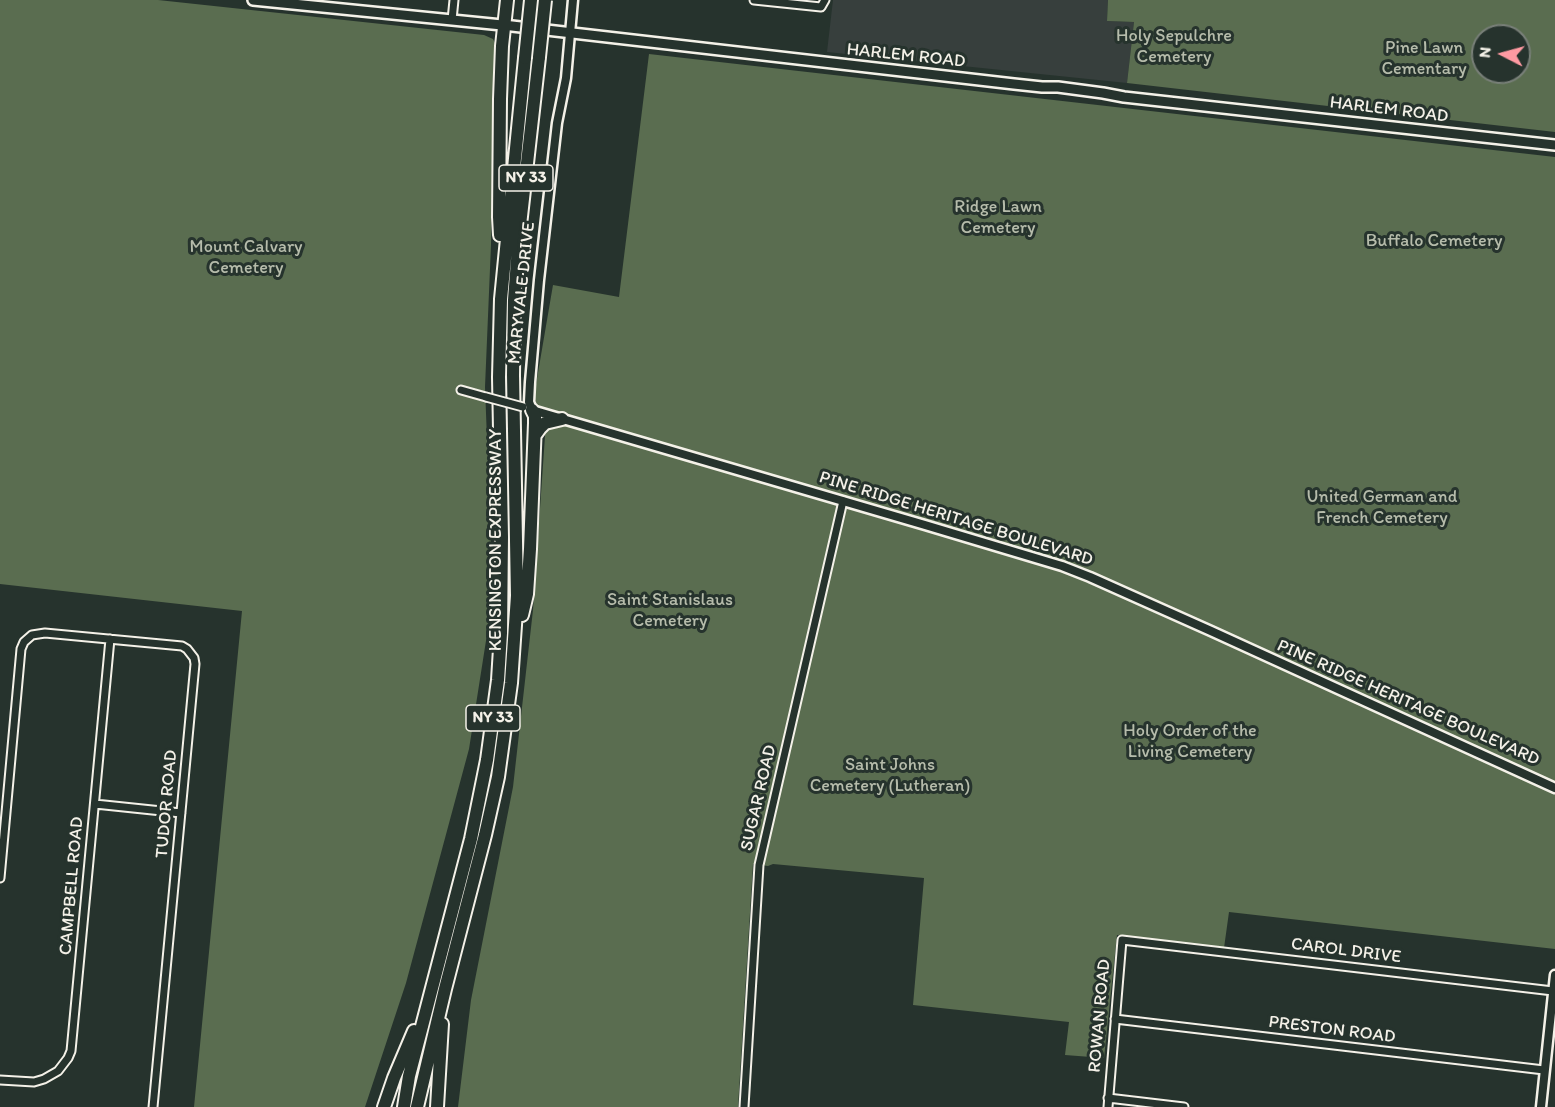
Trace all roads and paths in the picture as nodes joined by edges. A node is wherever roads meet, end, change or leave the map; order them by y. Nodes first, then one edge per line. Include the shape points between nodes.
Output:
1 (260, 0) edge
2 (454, 0) edge
3 (507, 0) edge
4 (531, 0) edge
5 (545, 0) edge
6 (573, 0) edge
7 (754, 0) edge
8 (825, 0) edge
9 (452, 20) junction
10 (504, 26) junction
11 (570, 33) junction
12 (1555, 145) edge
13 (503, 272) junction
14 (462, 390) dead end
15 (528, 409) junction
16 (562, 419) junction
17 (535, 435) junction
18 (843, 501) junction
19 (110, 639) junction
20 (514, 651) junction
21 (1555, 788) edge
22 (95, 804) junction
23 (181, 813) junction
24 (0, 878) edge
25 (1135, 942) joint
26 (1555, 975) edge
27 (445, 989) junction
28 (1553, 991) junction
29 (429, 997) junction
30 (1115, 1019) junction
31 (1545, 1070) junction
32 (0, 1080) edge
33 (1108, 1098) junction
34 (153, 1107) edge
35 (384, 1107) edge
36 (404, 1107) edge
37 (417, 1107) edge
38 (437, 1107) edge
39 (744, 1107) edge
40 (1108, 1107) edge
41 (1184, 1107) edge
42 (1540, 1107) edge

1 - 9 main road, HARLEM ROAD
2 - 9 street
3 - 10 highway
4 - 13 highway, KENSINGTON EXPRESSWAY / NY 33, bridge
5 - 20 highway, KENSINGTON EXPRESSWAY / NY 33, bridge via 514,300 517,596
6 - 11 street, MARYVALE DRIVE
7 - 8 street via 821,7
9 - 10 main road, HARLEM ROAD
10 - 11 main road, HARLEM ROAD
10 - 13 highway via 499,156
11 - 12 main road, HARLEM ROAD
11 - 15 street, MARYVALE DRIVE via 539,280
13 - 29 highway, KENSINGTON EXPRESSWAY / NY 33 via 498,680 471,839
14 - 15 street, PINE RIDGE HERITAGE BOULEVARD, bridge
15 - 16 street, PINE RIDGE HERITAGE BOULEVARD
15 - 17 highway via 535,416
16 - 17 highway via 545,423
16 - 18 street, PINE RIDGE HERITAGE BOULEVARD
17 - 20 highway via 527,594
18 - 21 street, PINE RIDGE HERITAGE BOULEVARD via 1090,577
18 - 39 street, SUGAR ROAD via 759,865
19 - 22 street, CAMPBELL ROAD
19 - 23 street, TUDOR ROAD via 182,646 194,658
19 - 24 street, TUDOR ROAD via 45,633 32,634 24,642
20 - 27 highway, KENSINGTON EXPRESSWAY / NY 33 via 498,777
22 - 23 street
22 - 32 street, CAMPBELL ROAD via 71,1051 58,1071 44,1079
23 - 34 street, TUDOR ROAD
25 - 28 street, CAROL DRIVE
25 - 30 street, ROWAN ROAD via 1122,940
26 - 28 street
27 - 37 highway, KENSINGTON EXPRESSWAY / NY 33
27 - 38 highway
28 - 31 street
29 - 35 highway
29 - 36 highway, KENSINGTON EXPRESSWAY / NY 33
30 - 31 street, PRESTON ROAD
30 - 33 street, ROWAN ROAD
31 - 42 street
33 - 40 street, ROWAN ROAD
33 - 41 street

